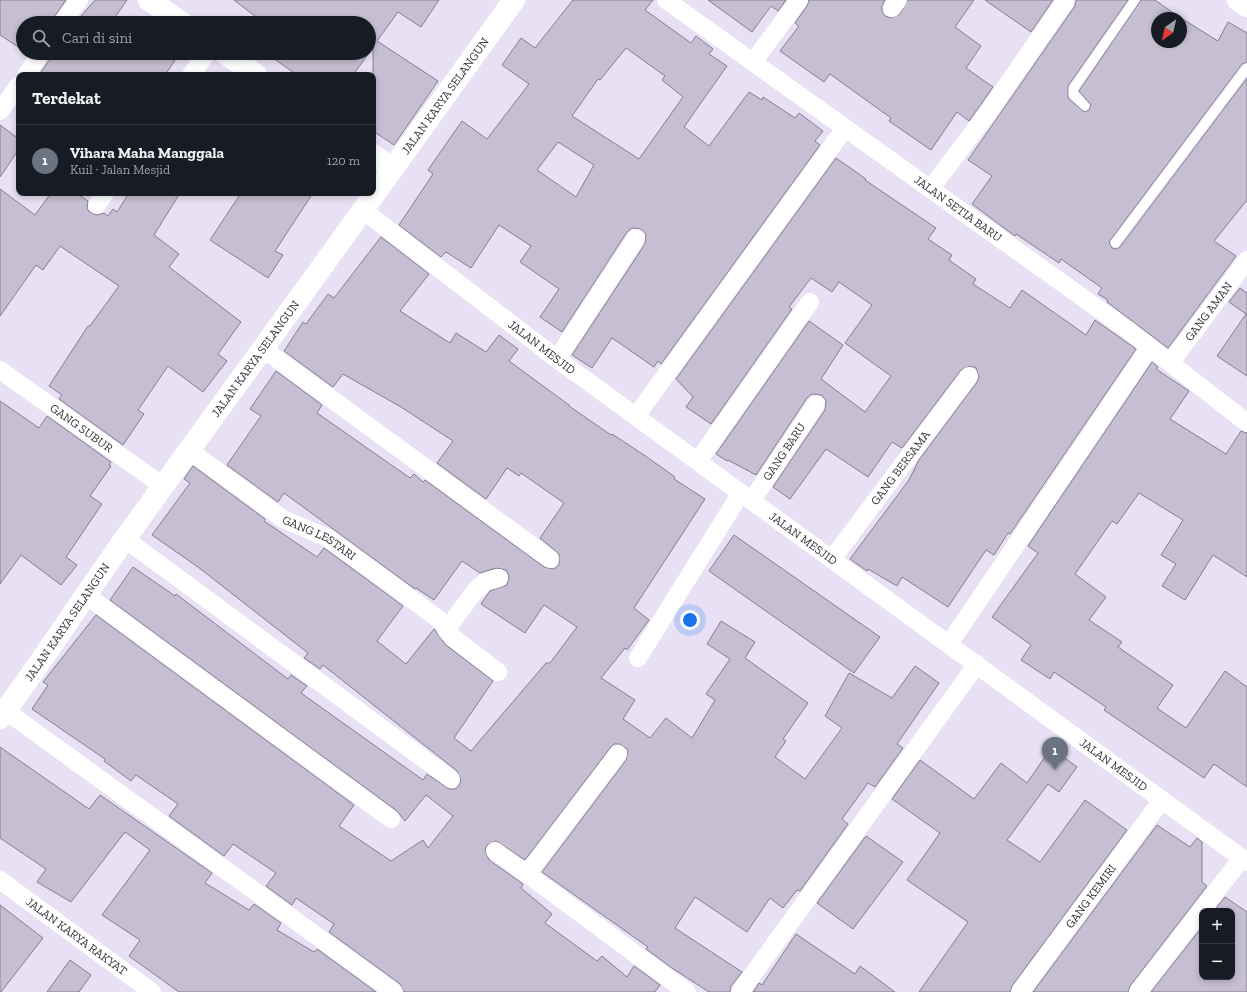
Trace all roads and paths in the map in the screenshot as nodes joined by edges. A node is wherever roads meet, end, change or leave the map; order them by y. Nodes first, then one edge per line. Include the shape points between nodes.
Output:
1 (79, 0) edge
2 (149, 0) edge
3 (514, 0) edge
4 (666, 0) edge
5 (799, 0) edge
6 (1066, 0) edge
7 (1135, 0) edge
8 (1238, 0) edge
9 (1247, 6) edge
10 (67, 16) edge
11 (172, 16) edge
12 (36, 60) edge
13 (202, 60) edge
14 (234, 60) edge
15 (753, 62) junction
16 (1247, 68) edge
17 (28, 72) edge
18 (193, 72) edge
19 (252, 72) edge
20 (16, 89) edge
21 (1085, 106) dead end
22 (0, 111) edge
23 (845, 128) junction
24 (376, 157) edge
25 (393, 169) junction
26 (931, 188) junction
27 (376, 194) edge
28 (374, 196) edge
29 (364, 211) junction
30 (636, 238) dead end
31 (1115, 243) dead end
32 (1247, 260) edge
33 (810, 302) dead end
34 (1150, 347) junction
35 (262, 348) junction
36 (557, 359) junction
37 (1171, 362) junction
38 (0, 370) edge
39 (969, 376) dead end
40 (816, 404) dead end
41 (636, 416) junction
42 (1247, 423) edge
43 (190, 451) junction
44 (698, 462) junction
45 (164, 486) junction
46 (747, 496) junction
47 (125, 539) junction
48 (550, 559) dead end
49 (832, 559) junction
50 (499, 578) dead end
51 (86, 595) junction
52 (448, 626) junction
53 (949, 644) junction
54 (638, 658) dead end
55 (977, 664) junction
56 (498, 672) dead end
57 (3, 715) edge
58 (618, 754) dead end
59 (451, 779) dead end
60 (1162, 800) junction
61 (391, 819) dead end
62 (495, 851) dead end
63 (1244, 860) edge
64 (527, 874) junction
65 (0, 880) edge
66 (152, 992) edge
67 (394, 992) edge
68 (687, 992) edge
69 (740, 992) edge
70 (1020, 992) edge
71 (1138, 992) edge

1 - 10 street
2 - 11 street
3 - 25 street, JALAN KARYA SELANGUN
4 - 15 street, JALAN SETIA BARU
5 - 15 street
6 - 26 street via 988,114
7 - 21 lane via 1072,89 1073,94
8 - 9 street
12 - 17 street
13 - 18 street
14 - 19 street
15 - 23 street, JALAN SETIA BARU
16 - 31 lane
20 - 22 street
23 - 26 street, JALAN SETIA BARU
23 - 41 street
24 - 25 street
25 - 27 street, JALAN KARYA SELANGUN
26 - 34 street, JALAN SETIA BARU
28 - 29 street, JALAN KARYA SELANGUN
29 - 35 street, JALAN KARYA SELANGUN
29 - 36 street, JALAN MESJID
30 - 36 street
32 - 37 street, GANG AMAN
33 - 44 street
34 - 37 street, JALAN SETIA BARU
34 - 53 street
35 - 43 street, JALAN KARYA SELANGUN
35 - 48 street
36 - 41 street, JALAN MESJID
37 - 42 street, JALAN SETIA BARU
38 - 45 street, GANG SUBUR
39 - 49 street, GANG BERSAMA
40 - 46 street, GANG BARU
41 - 44 street, JALAN MESJID
43 - 45 street, JALAN KARYA SELANGUN
43 - 52 street, GANG LESTARI via 283,519 328,538
44 - 46 street, JALAN MESJID
45 - 47 street, JALAN KARYA SELANGUN
46 - 49 street, JALAN MESJID
46 - 54 street, GANG BARU
47 - 51 street, JALAN KARYA SELANGUN
47 - 59 street
49 - 53 street, JALAN MESJID
50 - 52 street via 485,582 475,591
51 - 57 street, JALAN KARYA SELANGUN
51 - 61 street
52 - 56 street via 447,633
53 - 55 street, JALAN MESJID
55 - 60 street, JALAN MESJID
55 - 69 street
57 - 67 street
58 - 64 street
60 - 63 street, JALAN MESJID
60 - 70 street, GANG KEMIRI
62 - 64 street
63 - 71 street
64 - 68 street
65 - 66 street, JALAN KARYA RAKYAT

